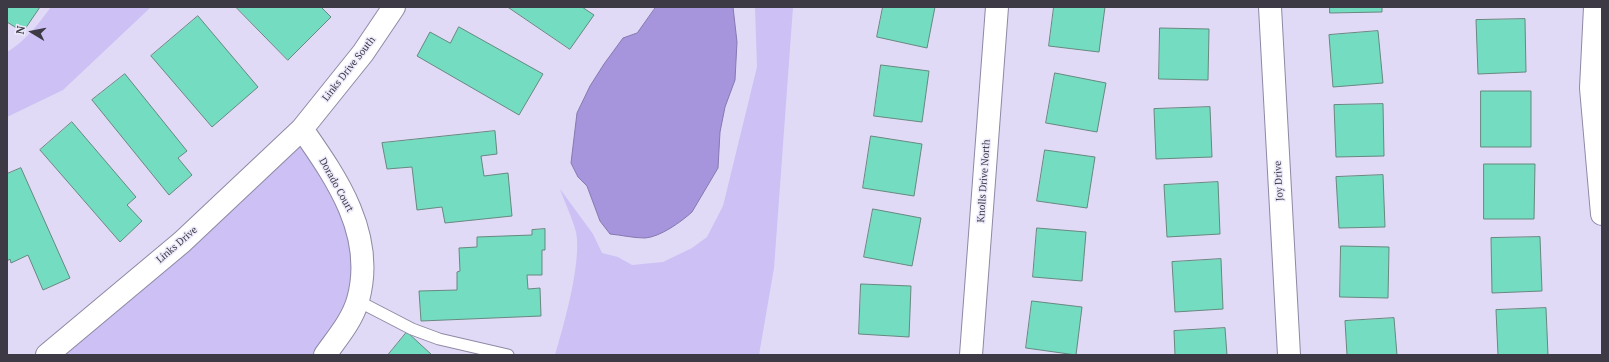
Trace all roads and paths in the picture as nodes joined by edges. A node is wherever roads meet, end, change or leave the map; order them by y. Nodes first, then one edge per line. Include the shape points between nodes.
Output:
1 (394, 7) edge
2 (997, 7) edge
3 (1270, 7) edge
4 (1595, 7) edge
5 (302, 129) junction
6 (1602, 214) edge
7 (358, 301) junction
8 (48, 355) edge
9 (324, 355) edge
10 (508, 355) edge
11 (971, 355) edge
12 (1289, 355) edge

1 - 5 street, Links Drive South via 363,53
2 - 11 street, Knolls Drive North
3 - 12 street, Joy Drive
4 - 6 street via 1591,88
5 - 7 street, Dorado Court via 330,170 352,210 361,242 363,271
5 - 8 street, Links Drive via 182,242
7 - 9 street, Dorado Court via 344,329
7 - 10 lane via 412,329 439,339

